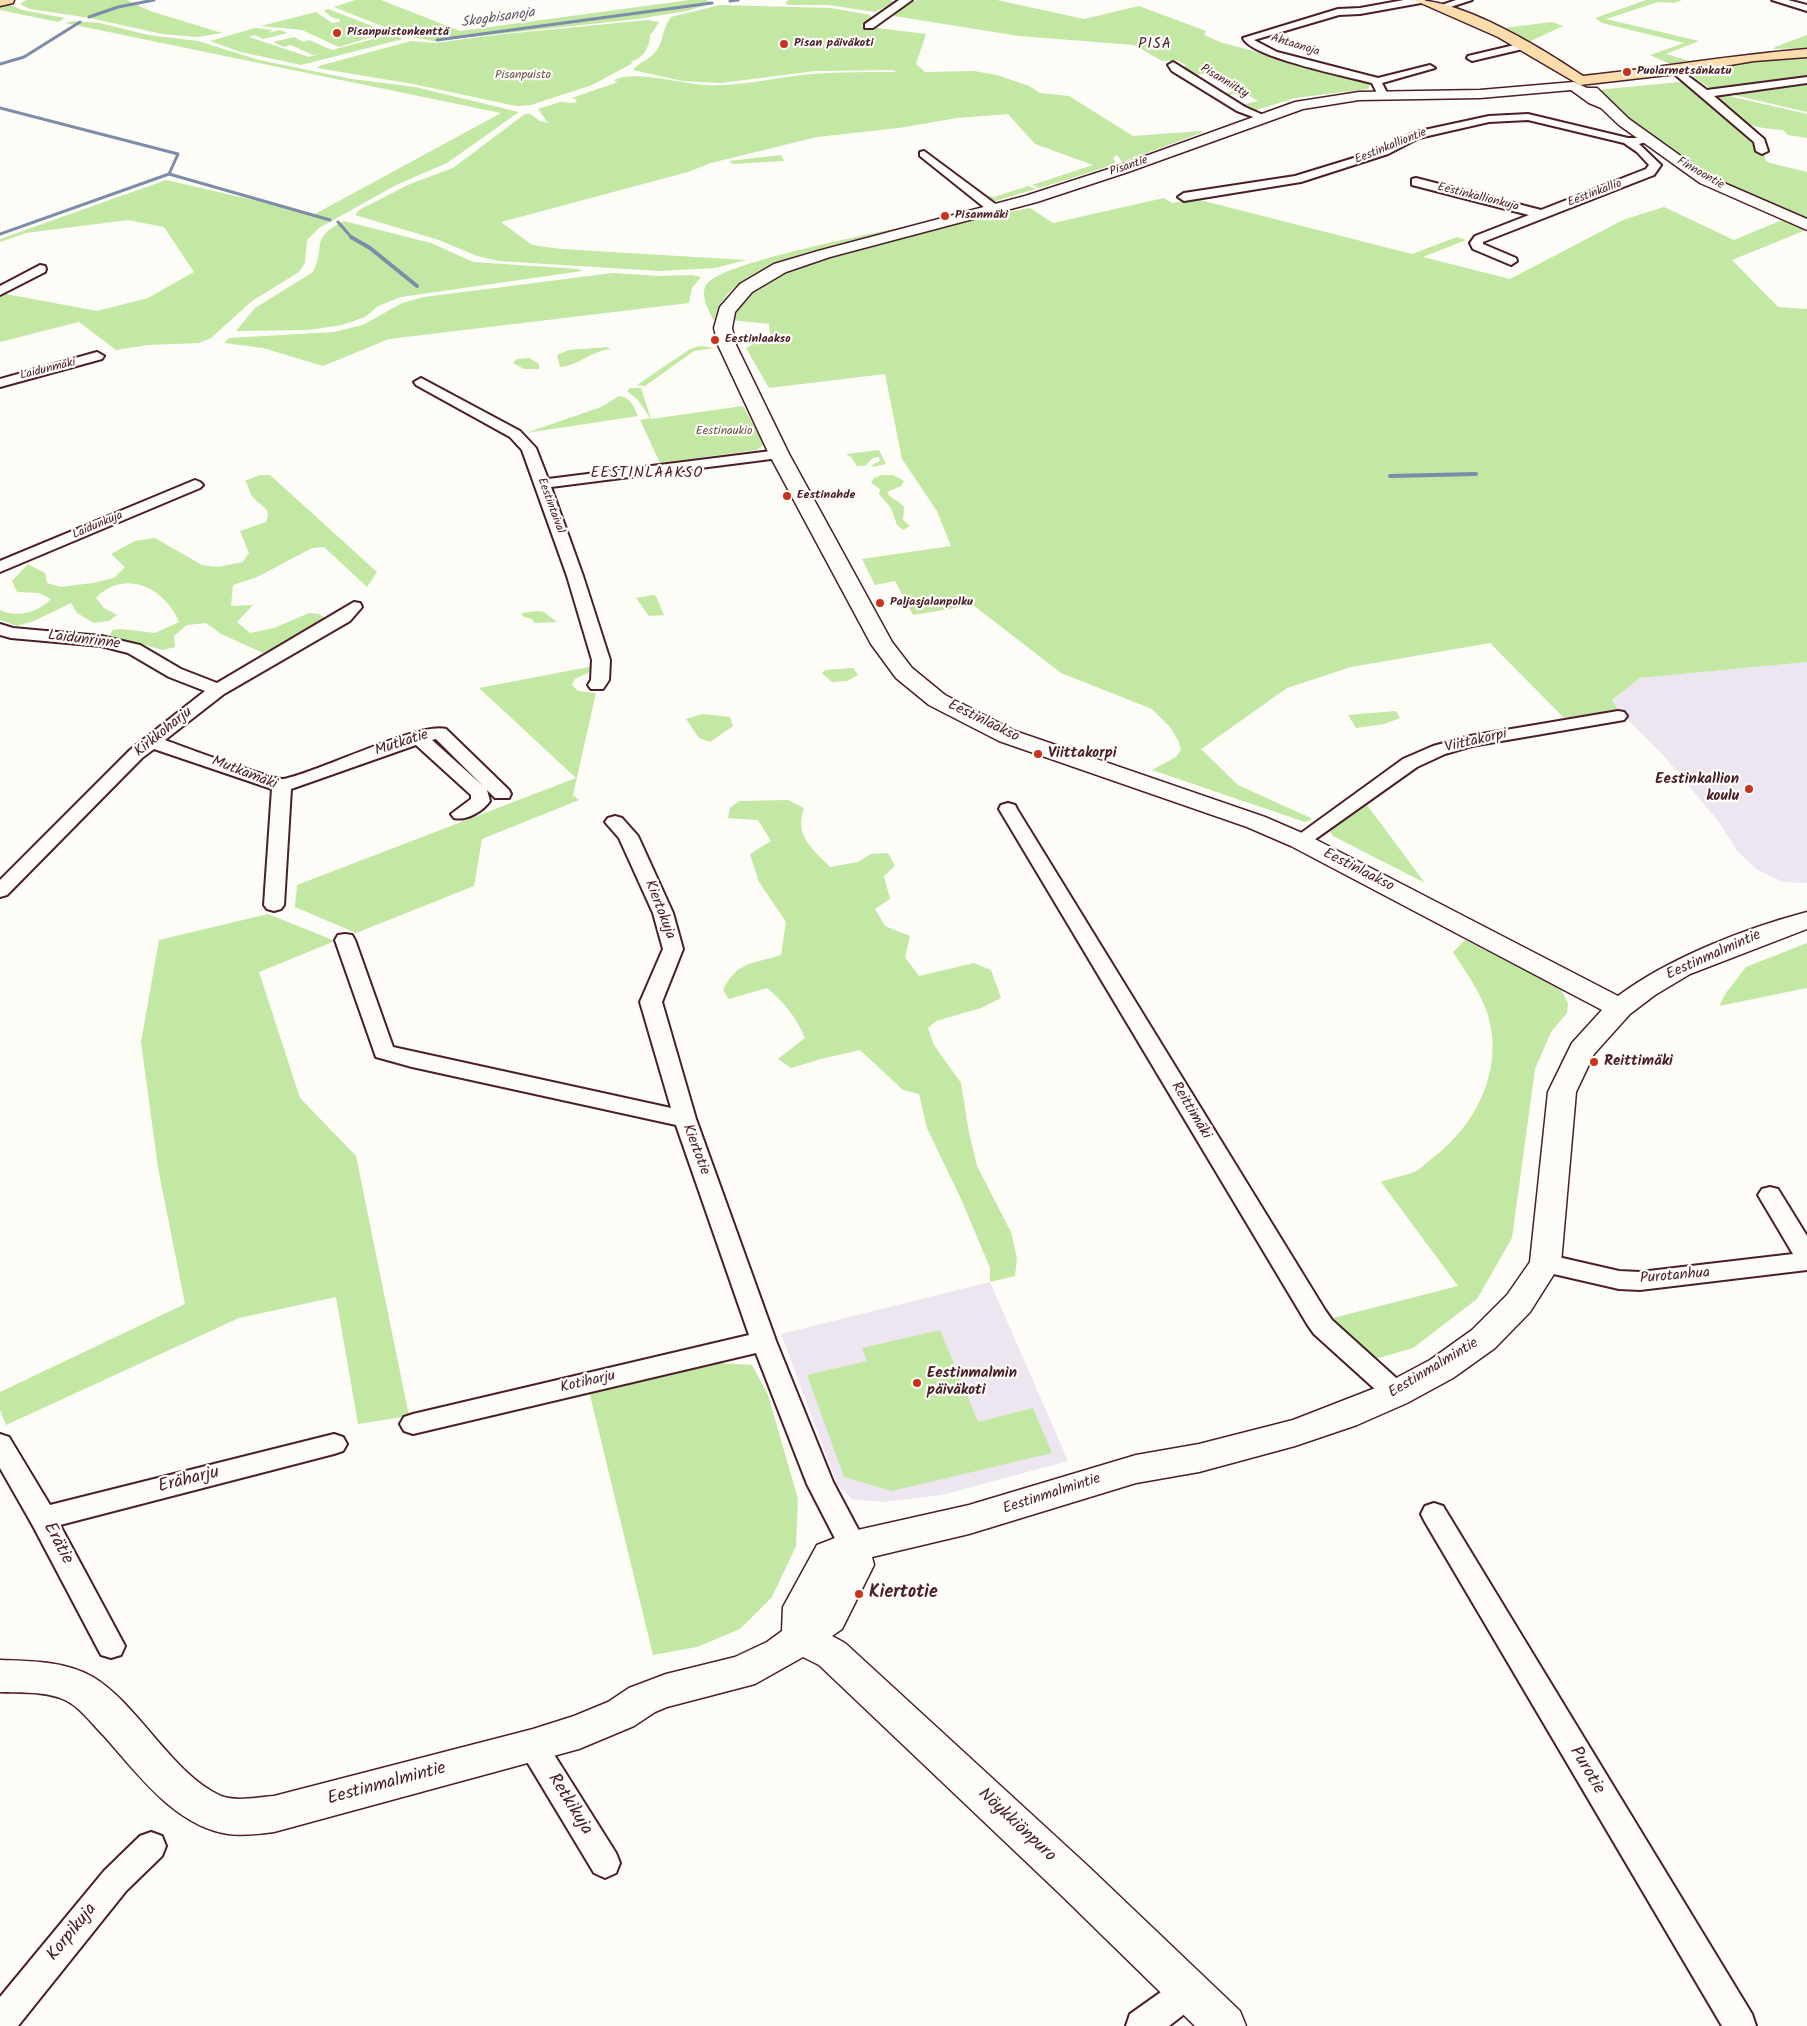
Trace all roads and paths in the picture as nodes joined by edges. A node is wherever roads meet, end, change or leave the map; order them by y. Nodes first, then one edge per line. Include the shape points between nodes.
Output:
1 (8, 0) edge
2 (907, 0) edge
3 (1420, 0) edge
4 (1468, 0) edge
5 (1777, 0) edge
6 (0, 2) edge
7 (1441, 7) junction
8 (1807, 8) edge
9 (869, 26) dead end
10 (1523, 46) junction
11 (1807, 54) edge
12 (1472, 58) dead end
13 (1173, 65) dead end
14 (1430, 68) dead end
15 (1679, 72) junction
16 (1807, 80) edge
17 (1577, 83) junction
18 (1381, 88) junction
19 (1705, 94) junction
20 (1264, 118) junction
21 (1647, 140) junction
22 (1628, 141) junction
23 (1762, 151) dead end
24 (924, 154) dead end
25 (1416, 182) dead end
26 (1184, 197) dead end
27 (994, 209) junction
28 (1540, 214) junction
29 (1807, 225) edge
30 (1512, 261) dead end
31 (40, 270) dead end
32 (0, 291) edge
33 (736, 296) joint
34 (97, 356) dead end
35 (421, 382) dead end
36 (0, 383) edge
37 (779, 454) junction
38 (542, 484) junction
39 (195, 485) dead end
40 (0, 566) edge
41 (354, 607) dead end
42 (0, 629) edge
43 (597, 685) dead end
44 (218, 690) junction
45 (1618, 716) dead end
46 (419, 738) junction
47 (153, 742) junction
48 (282, 786) junction
49 (502, 794) dead end
50 (1008, 809) dead end
51 (461, 814) dead end
52 (615, 822) dead end
53 (1300, 841) junction
54 (0, 891) edge
55 (274, 905) dead end
56 (1807, 920) edge
57 (345, 940) dead end
58 (1620, 1008) junction
59 (685, 1119) junction
60 (1770, 1194) dead end
61 (1805, 1251) edge
62 (1545, 1263) junction
63 (764, 1341) junction
64 (1396, 1393) junction
65 (413, 1424) dead end
66 (0, 1444) edge
67 (334, 1444) dead end
68 (1434, 1514) dead end
69 (43, 1518) junction
70 (853, 1546) junction
71 (800, 1637) junction
72 (111, 1646) dead end
73 (0, 1676) edge
74 (533, 1746) junction
75 (151, 1846) dead end
76 (605, 1863) dead end
77 (1189, 1991) junction
78 (0, 2023) edge
79 (1142, 2026) edge
80 (1225, 2026) edge
81 (1740, 2026) edge

1 - 6 main road
2 - 9 street
3 - 7 main road, Finnoontie
3 - 18 street, Ahtaanoja via 1338,12 1248,38 1249,42 1273,54
4 - 7 street
5 - 8 street
7 - 10 main road, Finnoontie
10 - 12 street
10 - 17 main road, Finnoontie
11 - 15 main road via 1754,57
13 - 20 street, Pisanniitty via 1237,106
14 - 18 street
15 - 17 main road
15 - 19 street
16 - 19 street
17 - 18 street, Pisantie via 1480,94
17 - 21 street, Finnoontie
18 - 20 street, Pisantie via 1316,102
19 - 23 street via 1760,141
20 - 27 street, Pisantie via 1123,169
21 - 22 street
21 - 29 street, Finnoontie via 1705,180
22 - 26 street, Eestinkalliontie via 1528,117 1489,119 1415,135 1384,152 1305,177
22 - 28 street, Eestinkallio via 1655,165 1650,172
24 - 27 street
25 - 28 street, Eestinkallionkuja
27 - 33 street, Pisantie via 798,262 766,275
28 - 30 street, Eestinkallio via 1476,242 1476,246
31 - 32 street
33 - 37 street, Eestinlaakso via 726,311 723,328 730,350
34 - 36 street, Laidunmäki
35 - 38 street, Eestintaival via 516,434 529,448
37 - 38 street
37 - 53 street, Eestinlaakso via 882,644 904,673 937,700 1007,736 1256,822
38 - 43 street, Eestintaival via 601,660
39 - 40 street, Laidunkuja
41 - 44 street, Kirkkoharju via 344,617
42 - 44 street, Laidunrinne via 11,633 101,641 134,649 175,673
44 - 47 street, Kirkkoharju
45 - 53 street, Viittakorpi via 1470,741 1439,750 1410,763
46 - 48 street, Mutkatie
46 - 49 street, Mutkatie via 440,734
46 - 51 street via 480,793 481,800
47 - 48 street, Mutkamäki
47 - 54 street, Kirkkoharju via 136,754
48 - 55 street, Mutkamäki
50 - 64 street, Reittimäki via 1316,1317
52 - 59 street, Kiertokuja via 628,836 663,913 673,950 652,1002
53 - 58 street, Eestinlaakso
56 - 58 street, Eestinmalmintie via 1681,968
57 - 59 street, Kiertotie via 384,1052
58 - 62 street, Eestinmalmintie via 1582,1050 1562,1092
59 - 63 street, Kiertotie
60 - 61 street
61 - 62 street, Purotanhua via 1640,1281 1619,1280
62 - 64 street, Eestinmalmintie via 1519,1306 1486,1338 1450,1363
63 - 65 street, Kotiharju
63 - 70 street, Kiertotie via 820,1484
64 - 70 street, Eestinmalmintie via 1356,1412 1259,1443 1139,1469 953,1524
66 - 69 street, Erätie
67 - 69 street, Eräharju
68 - 81 street, Purotie
69 - 72 street, Erätie
70 - 71 street, Eestinmalmintie via 856,1565 829,1618
71 - 74 street, Eestinmalmintie via 780,1653 742,1672 666,1691 579,1732
71 - 77 street, Nöykkiönpuro via 832,1654
73 - 74 street, Eestinmalmintie via 48,1679 73,1686 97,1702 172,1782 219,1814 274,1814
74 - 76 street, Retkikuja
75 - 78 street, Korpikuja via 115,1881
77 - 79 street
77 - 80 street, Nöykkiönpuro

